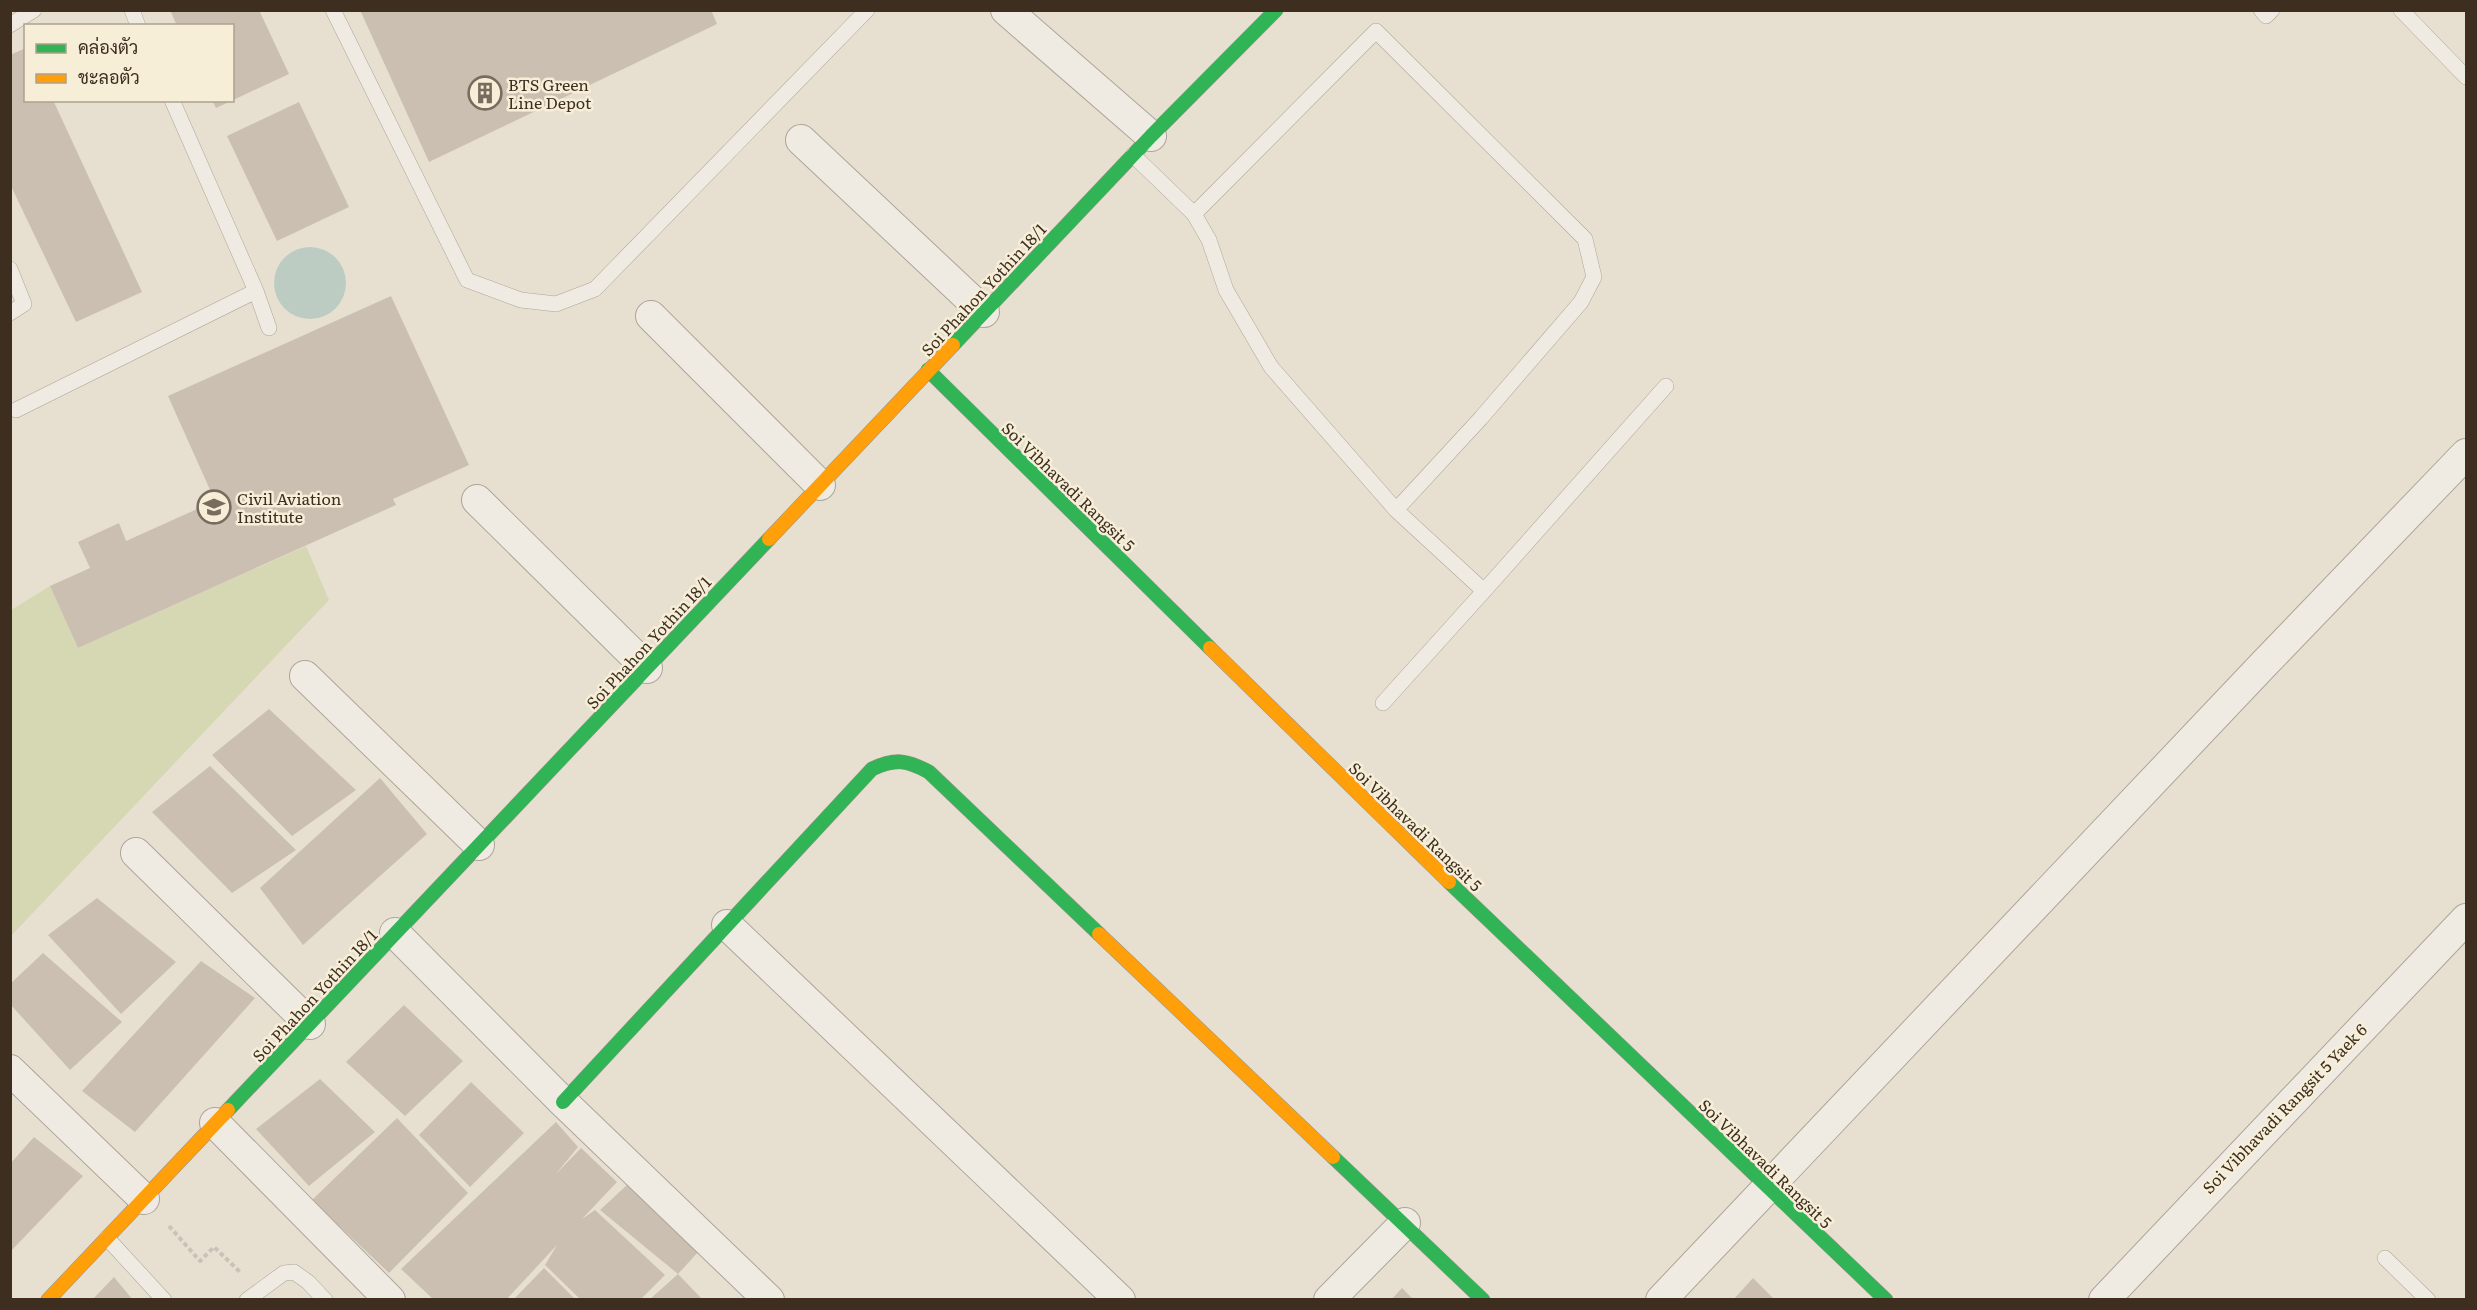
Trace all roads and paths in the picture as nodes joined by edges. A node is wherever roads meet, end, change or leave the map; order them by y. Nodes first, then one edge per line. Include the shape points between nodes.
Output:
1 (34, 10) edge
2 (333, 10) edge
3 (867, 10) edge
4 (1006, 10) edge
5 (1276, 10) edge
6 (2261, 10) edge
7 (2272, 10) edge
8 (2401, 10) edge
9 (10, 25) edge
10 (2466, 77) edge
11 (173, 102) edge
12 (801, 140) dead end
13 (1142, 146) junction
14 (1194, 214) junction
15 (10, 269) edge
16 (256, 291) junction
17 (984, 312) junction
18 (10, 313) edge
19 (651, 316) dead end
20 (269, 328) dead end
21 (928, 370) junction
22 (1666, 386) dead end
23 (12, 407) edge
24 (2466, 454) edge
25 (820, 485) junction
26 (477, 500) dead end
27 (1396, 510) junction
28 (1484, 591) junction
29 (647, 668) junction
30 (305, 676) dead end
31 (1383, 703) dead end
32 (479, 845) junction
33 (136, 853) dead end
34 (2466, 919) edge
35 (727, 925) junction
36 (395, 933) junction
37 (310, 1023) junction
38 (10, 1070) edge
39 (563, 1102) junction
40 (215, 1123) junction
41 (1768, 1188) junction
42 (144, 1199) junction
43 (1405, 1223) junction
44 (107, 1238) junction
45 (2385, 1258) dead end
46 (253, 1294) edge
47 (48, 1299) edge
48 (164, 1299) edge
49 (325, 1299) edge
50 (390, 1299) edge
51 (769, 1299) edge
52 (1120, 1299) edge
53 (1329, 1299) edge
54 (1483, 1299) edge
55 (1661, 1299) edge
56 (1886, 1299) edge
57 (2104, 1299) edge
58 (2428, 1299) edge

1 - 9 lane
2 - 3 lane via 467,280 521,300 556,304 595,288
4 - 13 street
5 - 13 street, Soi Phahon Yothin 18/1
6 - 7 lane via 2266,16
8 - 10 lane
11 - 16 lane
12 - 17 street
13 - 14 lane
13 - 17 street, Soi Phahon Yothin 18/1
14 - 27 lane via 1209,240 1226,290 1271,367
14 - 27 lane via 1376,31 1585,239 1594,277 1581,302
15 - 18 lane via 24,304
16 - 20 lane
16 - 23 lane
17 - 21 street, Soi Phahon Yothin 18/1
19 - 25 street
21 - 25 street, Soi Phahon Yothin 18/1
21 - 41 street, Soi Vibhavadi Rangsit 5 via 1521,952
22 - 28 lane
24 - 41 street
25 - 29 street, Soi Phahon Yothin 18/1
26 - 29 street
27 - 28 lane
28 - 31 lane
29 - 32 street, Soi Phahon Yothin 18/1
30 - 32 street
32 - 36 street, Soi Phahon Yothin 18/1
33 - 37 street
34 - 57 street, Soi Vibhavadi Rangsit 5 Yaek 6
35 - 39 street
35 - 43 street via 872,770 890,760 909,759 929,772
35 - 52 street
36 - 37 street, Soi Phahon Yothin 18/1
36 - 39 street
37 - 40 street, Soi Phahon Yothin 18/1
38 - 42 street
39 - 51 street
40 - 42 street, Soi Phahon Yothin 18/1
40 - 50 street
41 - 55 street
41 - 56 street, Soi Vibhavadi Rangsit 5
42 - 44 street, Soi Phahon Yothin 18/1
42 - 46 path via 200,1261 214,1247
43 - 53 street
43 - 54 street
44 - 47 street, Soi Phahon Yothin 18/1
44 - 48 lane
45 - 58 lane
46 - 49 lane via 284,1273 294,1272

